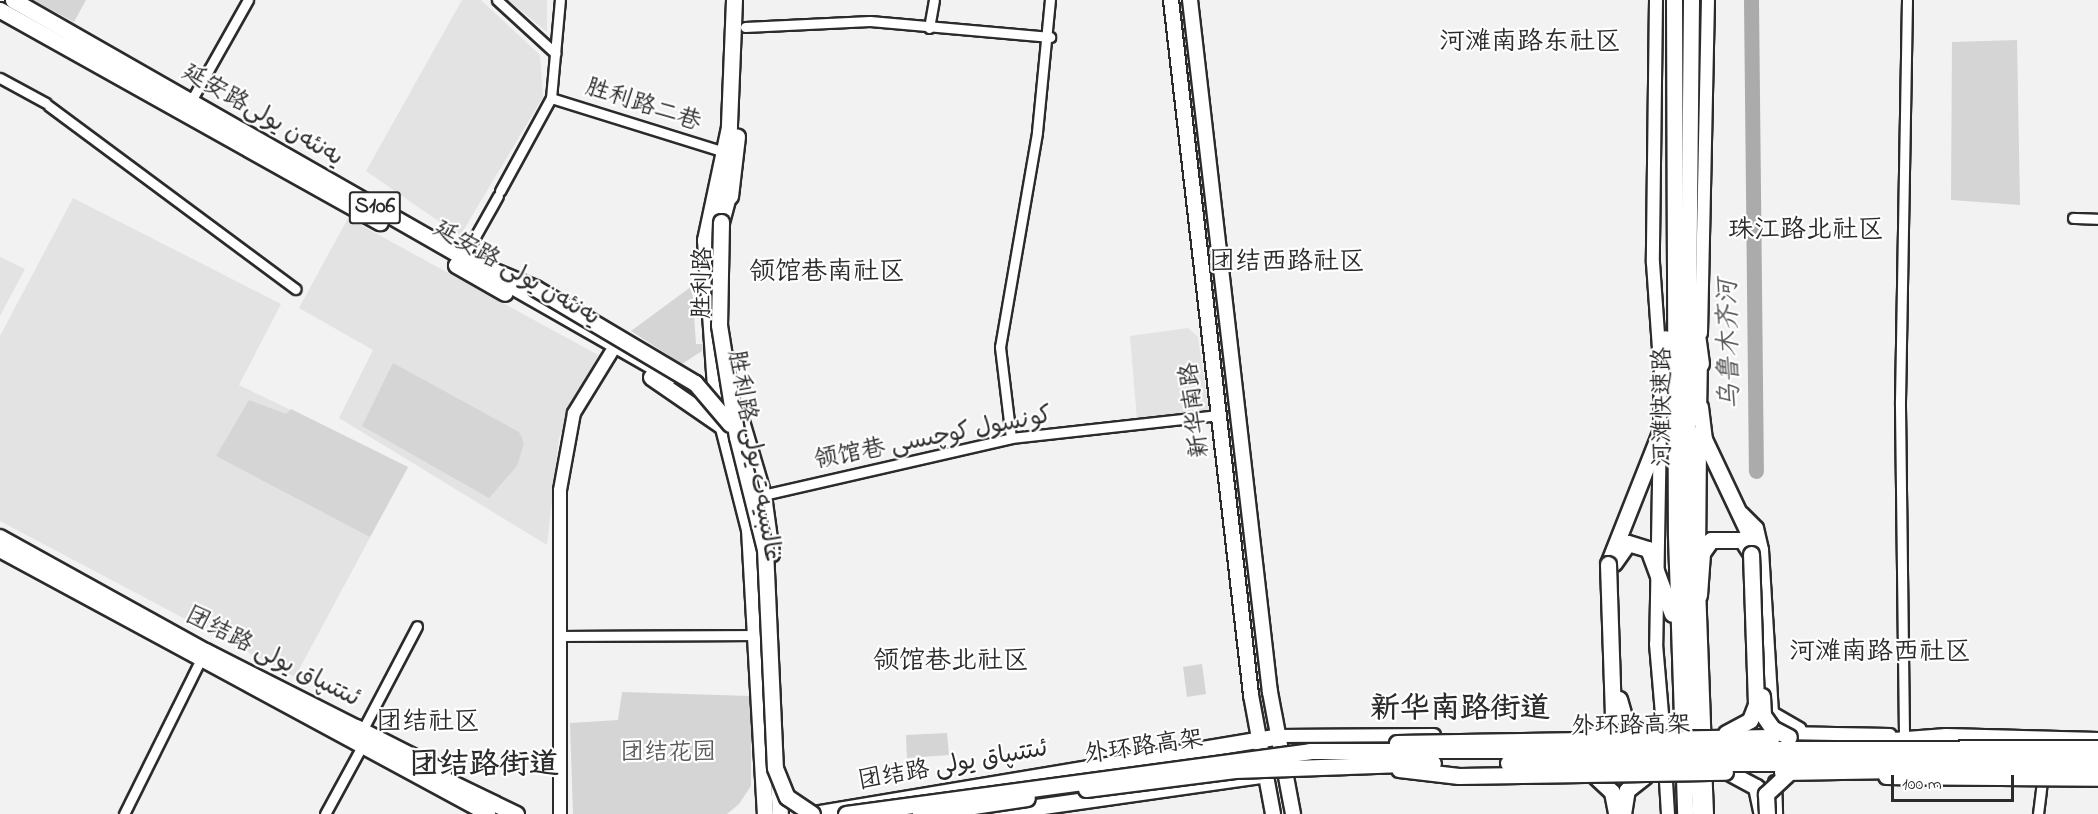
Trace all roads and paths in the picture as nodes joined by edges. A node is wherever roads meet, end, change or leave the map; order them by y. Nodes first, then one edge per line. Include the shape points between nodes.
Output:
1 (13, 0) edge
2 (248, 0) edge
3 (497, 0) edge
4 (560, 0) edge
5 (734, 0) edge
6 (744, 0) edge
7 (934, 0) edge
8 (1050, 0) edge
9 (1171, 0) edge
10 (1190, 0) edge
11 (1656, 0) edge
12 (1669, 0) edge
13 (1674, 0) edge
14 (1693, 0) edge
15 (1708, 0) edge
16 (1907, 0) edge
17 (0, 10) edge
18 (745, 27) junction
19 (930, 28) junction
20 (1050, 37) junction
21 (1674, 40) junction
22 (555, 53) junction
23 (0, 78) edge
24 (551, 98) junction
25 (191, 101) junction
26 (724, 152) junction
27 (731, 185) junction
28 (2073, 218) dead end
29 (2098, 219) edge
30 (463, 258) junction
31 (1673, 260) junction
32 (1687, 268) junction
33 (295, 289) dead end
34 (612, 350) junction
35 (1701, 364) junction
36 (1661, 379) junction
37 (716, 400) junction
38 (1700, 407) junction
39 (738, 414) junction
40 (1219, 415) junction
41 (722, 426) junction
42 (1661, 430) junction
43 (737, 437) junction
44 (1011, 438) junction
45 (763, 495) junction
46 (1742, 513) junction
47 (1252, 532) junction
48 (1233, 534) junction
49 (0, 537) edge
50 (0, 550) edge
51 (1754, 553) junction
52 (1611, 564) junction
53 (1658, 566) junction
54 (1699, 595) junction
55 (417, 626) dead end
56 (1678, 634) junction
57 (756, 635) junction
58 (562, 636) junction
59 (201, 659) junction
60 (1704, 722) junction
61 (1664, 726) junction
62 (359, 728) junction
63 (1904, 734) junction
64 (2098, 734) edge
65 (1278, 736) junction
66 (1718, 736) junction
67 (1837, 736) junction
68 (1790, 737) junction
69 (1259, 738) junction
70 (1650, 738) junction
71 (1583, 740) junction
72 (2098, 740) edge
73 (1880, 741) junction
74 (362, 746) junction
75 (2060, 748) junction
76 (2098, 748) edge
77 (1334, 752) junction
78 (2018, 761) junction
79 (2098, 763) edge
80 (1372, 764) junction
81 (1567, 767) junction
82 (1783, 770) junction
83 (1285, 772) junction
84 (1728, 772) junction
85 (1862, 772) junction
86 (2043, 772) junction
87 (2098, 773) edge
88 (1266, 774) junction
89 (1706, 774) junction
90 (1595, 776) junction
91 (1645, 776) junction
92 (2098, 778) edge
93 (1666, 785) junction
94 (124, 814) edge
95 (325, 814) edge
96 (488, 814) edge
97 (516, 814) edge
98 (526, 814) edge
99 (560, 814) edge
100 (765, 814) edge
101 (780, 814) edge
102 (813, 814) edge
103 (846, 814) edge
104 (920, 814) edge
105 (987, 814) edge
106 (1273, 814) edge
107 (1293, 814) edge
108 (1608, 814) edge
109 (1616, 814) edge
110 (1623, 814) edge
111 (1668, 814) edge
112 (1685, 814) edge
113 (1700, 814) edge
114 (1707, 814) edge
115 (1761, 814) edge
116 (1767, 814) edge
117 (1776, 814) edge
118 (2038, 814) edge

1 - 25 main road, 延安路يەنئەن يولى / S106
2 - 25 street
3 - 22 street
4 - 22 street
5 - 26 main road, 胜利路 غالىبىيەت يولى via 735,71
6 - 18 main road, 胜利路
7 - 19 street
8 - 20 street
9 - 40 main road, 新华南路
10 - 47 main road, 新华南路
11 - 36 street via 1653,262
12 - 21 main road
13 - 21 main road, 河滩快速路
14 - 32 main road, 河滩快速路
15 - 35 street
16 - 63 street via 1900,401
17 - 34 main road, 延安路 يەنئەن يولى / S106
18 - 19 street via 870,21
18 - 27 main road, 胜利路 via 745,72
19 - 20 street
20 - 44 street via 1000,347
21 - 31 main road, 河滩快速路
22 - 24 street
23 - 33 street via 47,105
24 - 26 street, 胜利路二巷
24 - 30 street
25 - 30 main road, 延安路يەنئەن يولى / S106
26 - 37 main road, 胜利路 غالىبىيەت يولى via 705,240
27 - 39 main road, 胜利路 via 724,298 726,350
27 - 43 main road, bridge via 721,222 719,325
28 - 29 street
30 - 34 main road, 延安路يەنئەن يولى / S106
30 - 43 main road, bridge via 535,288 696,383 721,407
31 - 36 main road
31 - 56 main road, 河滩快速路
32 - 35 main road
32 - 113 main road, 河滩快速路 via 1686,535
34 - 37 main road, 延安路يەنئەن يولى / S106
34 - 41 main road, 延安路 يەنئەن يولى / S106 via 689,399
34 - 58 street via 574,413 560,490
35 - 38 street
36 - 42 street
37 - 39 main road, 延安路يەنئەن يولى / S106
37 - 41 main road, 胜利路 غالىبىيەت يولى
38 - 46 main road via 1704,439
38 - 54 street
39 - 45 main road, 胜利路
40 - 44 street, 领馆巷 كونسول كوچىسى
40 - 48 main road, 新华南路
41 - 57 main road, 胜利路 غالىبىيەت يولى via 749,530
42 - 52 main road
42 - 53 street
43 - 102 main road, bridge via 765,549 775,768 787,797
44 - 45 street, 领馆巷 كونسول كوچىسى
45 - 101 main road, 胜利路 via 771,548
46 - 51 main road
46 - 67 street via 1758,528 1762,550 1772,713 1789,727
47 - 48 main road
47 - 65 main road, 新华南路
48 - 69 main road, 新华南路
49 - 62 main road, 团结路 ئىتتىپاق يولى
50 - 59 main road, 团结路 ئىتتىپاق يولى
51 - 54 main road via 1742,540 1711,540 1702,553
51 - 66 main road, bridge via 1756,704 1743,727
51 - 68 main road, bridge via 1763,715 1772,728
52 - 53 main road via 1622,549 1637,542
52 - 70 main road, bridge via 1620,715
52 - 71 main road, bridge via 1612,715 1607,730
53 - 56 main road
53 - 61 street via 1656,644
54 - 60 street
55 - 62 street
56 - 112 main road, 河滩快速路
57 - 58 street
57 - 100 main road, 胜利路 غالىبىيەت يولى
58 - 99 street
59 - 74 main road, 团结路 ئىتتىپاق يولى
59 - 94 street
60 - 67 street via 1718,733
60 - 89 street
61 - 65 street via 1640,735
61 - 93 street
62 - 97 main road via 390,753
62 - 98 main road, 团结路 ئىتتىپاق يولى
63 - 64 street
63 - 67 street
65 - 69 main road, 团结路 ئىتتىپاق يولى
65 - 83 main road, 新华南路
66 - 68 main road, bridge
66 - 70 main road, bridge
68 - 73 main road
69 - 88 main road, 新华南路
69 - 102 main road, 团结路 ئىتتىپاق يولى
70 - 71 main road, bridge
71 - 77 main road, bridge via 1372,744
72 - 73 main road via 1946,736
73 - 75 main road, bridge
74 - 95 street
74 - 96 main road, 团结路 ئىتتىپاق يولى
75 - 76 main road, 外环路高架, bridge
75 - 77 main road, 外环路高架, bridge
77 - 103 main road, 外环路高架, bridge via 1221,760
78 - 79 main road, 外环路高架, bridge
78 - 80 main road, 外环路高架, bridge
78 - 85 main road, bridge
80 - 90 main road, bridge via 1429,776
80 - 104 main road, 外环路高架, bridge via 1234,770
81 - 83 street
81 - 93 street via 1637,766
81 - 108 street via 1591,779 1607,796
82 - 84 main road
82 - 85 main road, bridge
82 - 86 street
82 - 89 street via 1715,769
82 - 116 main road, bridge via 1766,794
82 - 117 street
83 - 88 main road
83 - 107 main road, 新华南路
84 - 91 main road, bridge
84 - 115 main road via 1756,787
85 - 92 main road, bridge via 1905,778
86 - 87 street
86 - 118 street
88 - 105 main road
88 - 106 main road, 新华南路
89 - 114 street
90 - 91 main road, bridge
90 - 109 main road via 1612,792
91 - 110 main road via 1627,790
93 - 111 street

